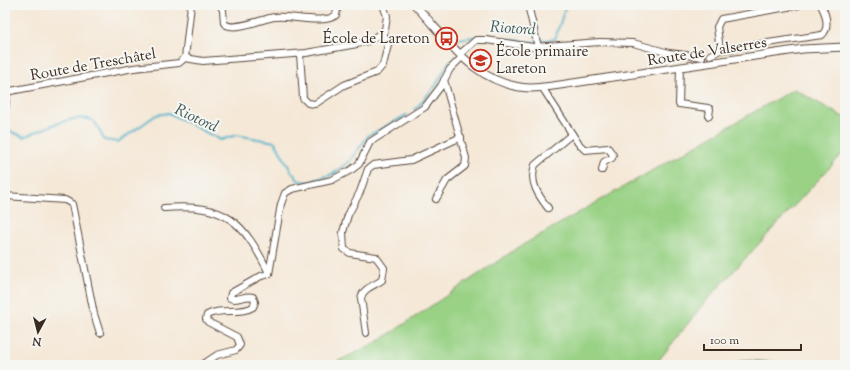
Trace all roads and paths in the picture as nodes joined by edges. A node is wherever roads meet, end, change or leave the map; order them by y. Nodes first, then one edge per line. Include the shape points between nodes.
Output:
1 (191, 5) edge
2 (220, 5) edge
3 (338, 5) edge
4 (383, 5) edge
5 (415, 5) edge
6 (528, 5) edge
7 (799, 5) edge
8 (821, 5) edge
9 (383, 32) junction
10 (538, 44) junction
11 (845, 47) edge
12 (720, 50) junction
13 (300, 54) junction
14 (710, 55) junction
15 (461, 56) junction
16 (185, 58) junction
17 (701, 61) junction
18 (714, 63) junction
19 (680, 68) junction
20 (444, 80) junction
21 (542, 87) junction
22 (6, 92) edge
23 (5, 110) edge
24 (709, 116) dead end
25 (572, 134) junction
26 (461, 137) junction
27 (602, 170) dead end
28 (5, 184) edge
29 (5, 191) edge
30 (5, 196) edge
31 (436, 199) dead end
32 (164, 208) dead end
33 (548, 208) dead end
34 (269, 274) junction
35 (100, 333) dead end
36 (366, 333) dead end
37 (202, 365) edge

1 - 16 street
2 - 3 street via 224,22 229,25 250,25 272,17 331,18 336,16
4 - 9 street via 387,16
5 - 15 street, Route de Valserres
6 - 10 street
7 - 12 street via 721,19 717,27
8 - 12 street via 827,24 822,35
9 - 13 street, Route de Treschâtel via 371,40 357,44
9 - 13 street via 388,45 383,65 377,72 344,85 315,104 308,103 304,98
10 - 15 street via 476,40
10 - 17 street via 633,43
11 - 18 street, Route de Valserres via 803,49
12 - 14 street
13 - 16 street, Route de Treschâtel via 203,61
14 - 17 street via 706,55
14 - 18 street via 714,58
15 - 20 street
15 - 21 street, Route de Valserres via 485,76 498,81 521,87
16 - 22 street, Route de Treschâtel via 179,63 134,68
17 - 18 street, Route de Valserres
17 - 19 street, Route de Valserres
19 - 21 street, Route de Valserres
19 - 24 street via 678,104 708,108
20 - 26 street
20 - 34 street via 425,107 370,142 359,164 351,170 332,180 285,193
21 - 25 street
22 - 23 street
25 - 27 street via 585,150 608,148 613,155 604,162
25 - 33 street via 535,165 533,170 532,178 538,195
26 - 31 street via 466,158 464,166 447,180
26 - 36 street via 411,160 373,165 368,169 348,215 342,242 344,249 350,253 376,257 384,268 382,280 362,293
28 - 29 street
30 - 35 street via 65,200 72,204
32 - 34 street via 201,207 232,220 251,240
34 - 37 street via 231,293 230,298 234,300 253,297 253,307 207,315 208,322 237,337 240,345 236,350 217,354

